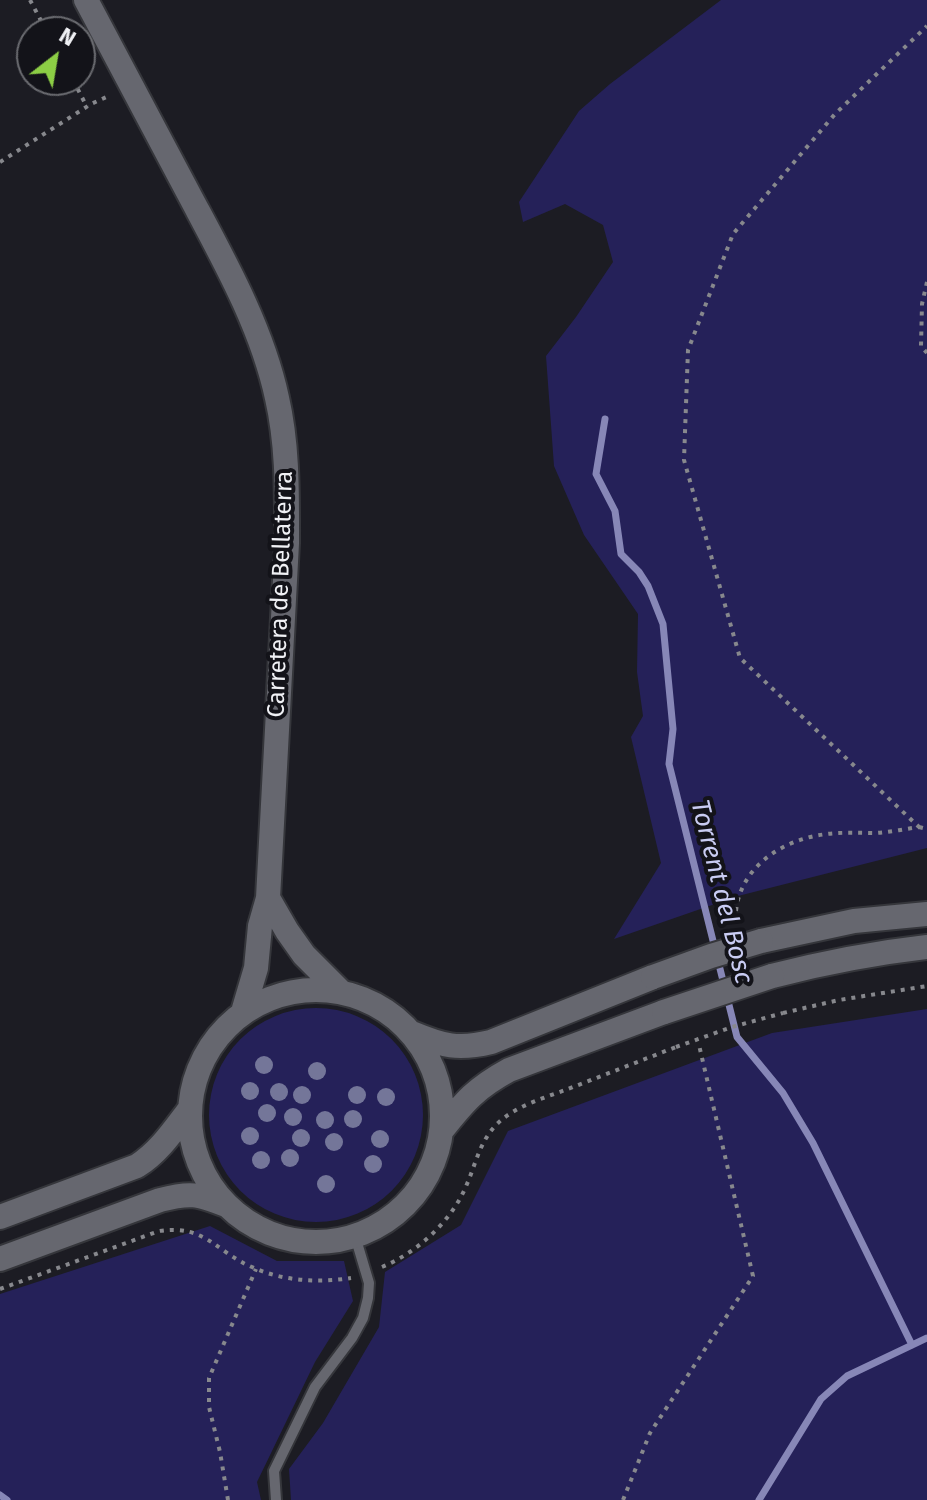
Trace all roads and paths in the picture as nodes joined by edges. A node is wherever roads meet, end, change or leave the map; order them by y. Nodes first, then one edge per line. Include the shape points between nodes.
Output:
1 (86, 0) edge
2 (927, 26) edge
3 (131, 85) junction
4 (81, 96) edge
5 (87, 107) junction
6 (0, 162) edge
7 (927, 282) edge
8 (927, 353) edge
9 (919, 827) junction
10 (927, 829) edge
11 (268, 898) junction
12 (736, 911) dead end
13 (927, 914) edge
14 (927, 947) edge
15 (927, 986) edge
16 (340, 991) junction
17 (243, 1012) junction
18 (412, 1033) junction
19 (699, 1045) dead end
20 (189, 1110) junction
21 (442, 1130) junction
22 (226, 1205) junction
23 (0, 1217) edge
24 (355, 1236) junction
25 (0, 1259) edge
26 (384, 1267) dead end
27 (256, 1269) junction
28 (349, 1278) dead end
29 (0, 1289) edge
30 (228, 1500) edge
31 (276, 1500) edge
32 (623, 1500) edge

1 - 3 main road, Carretera de Bellaterra
2 - 9 path via 835,114 733,234 688,350 684,460 740,658
3 - 5 path
3 - 11 main road, Carretera de Bellaterra via 241,297 266,359 283,426 287,543
4 - 5 path
5 - 6 path
7 - 8 path via 921,346
9 - 10 path
9 - 12 path via 824,834 790,844 750,874
11 - 16 main road via 304,955
11 - 17 main road, Carretera de Bellaterra
13 - 18 main road, bridge via 854,921 761,941 475,1046 439,1044
14 - 21 main road, bridge via 772,976 509,1070 467,1098
15 - 26 path, bridge via 852,997 732,1027 508,1115 486,1138 449,1215 412,1251
16 - 17 main road via 289,992
16 - 18 main road via 391,1013
17 - 20 main road via 224,1028 199,1067
18 - 21 main road via 439,1082
19 - 32 path via 753,1276 650,1433
20 - 22 main road via 199,1162
20 - 23 main road via 137,1166
21 - 24 main road via 420,1188 401,1210
22 - 24 main road via 275,1235 329,1242
22 - 25 main road via 200,1195 180,1195
24 - 31 lane via 369,1283 363,1318 315,1387 274,1471
27 - 28 path via 296,1280
27 - 29 path via 206,1238 184,1230 159,1231
27 - 30 path via 209,1378 209,1407

